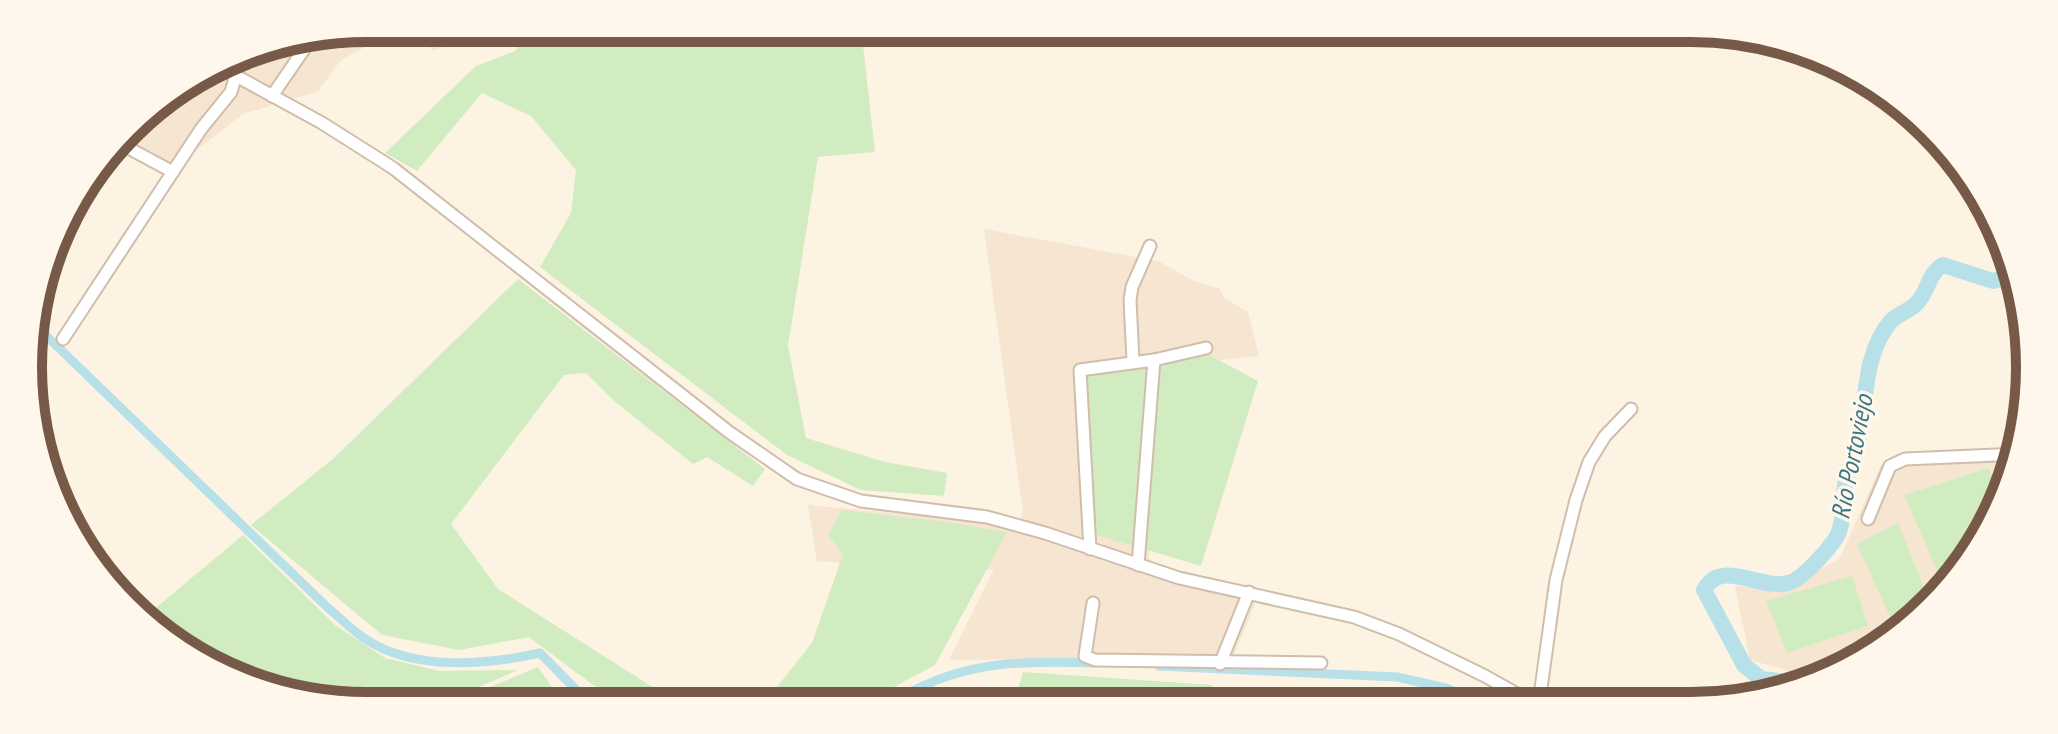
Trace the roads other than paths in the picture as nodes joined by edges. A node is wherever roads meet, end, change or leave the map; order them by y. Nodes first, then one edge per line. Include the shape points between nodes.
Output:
1 (305, 48) edge
2 (231, 72) edge
3 (236, 75) junction
4 (272, 96) junction
5 (128, 148) edge
6 (173, 172) junction
7 (1150, 246) dead end
8 (63, 339) dead end
9 (1206, 348) dead end
10 (1154, 360) junction
11 (1133, 361) junction
12 (1631, 409) dead end
13 (2004, 455) edge
14 (1868, 519) dead end
15 (1090, 549) junction
16 (1138, 565) junction
17 (1249, 592) junction
18 (1093, 603) dead end
19 (1321, 663) dead end
20 (1220, 664) junction
21 (1513, 692) edge
22 (1541, 692) edge

1 - 4 street
2 - 3 street
3 - 4 street
3 - 6 street via 231,92
4 - 15 street via 393,168 729,432 797,479 861,501 987,517
5 - 6 street
6 - 8 street
7 - 11 street via 1130,300
9 - 10 street
10 - 11 street
10 - 16 street
11 - 15 street via 1080,370
12 - 22 street via 1589,462 1576,500 1556,580
13 - 14 street via 1896,461
15 - 16 street
16 - 17 street
17 - 20 street
17 - 21 street via 1354,617 1399,634
18 - 20 street via 1085,656
19 - 20 street

